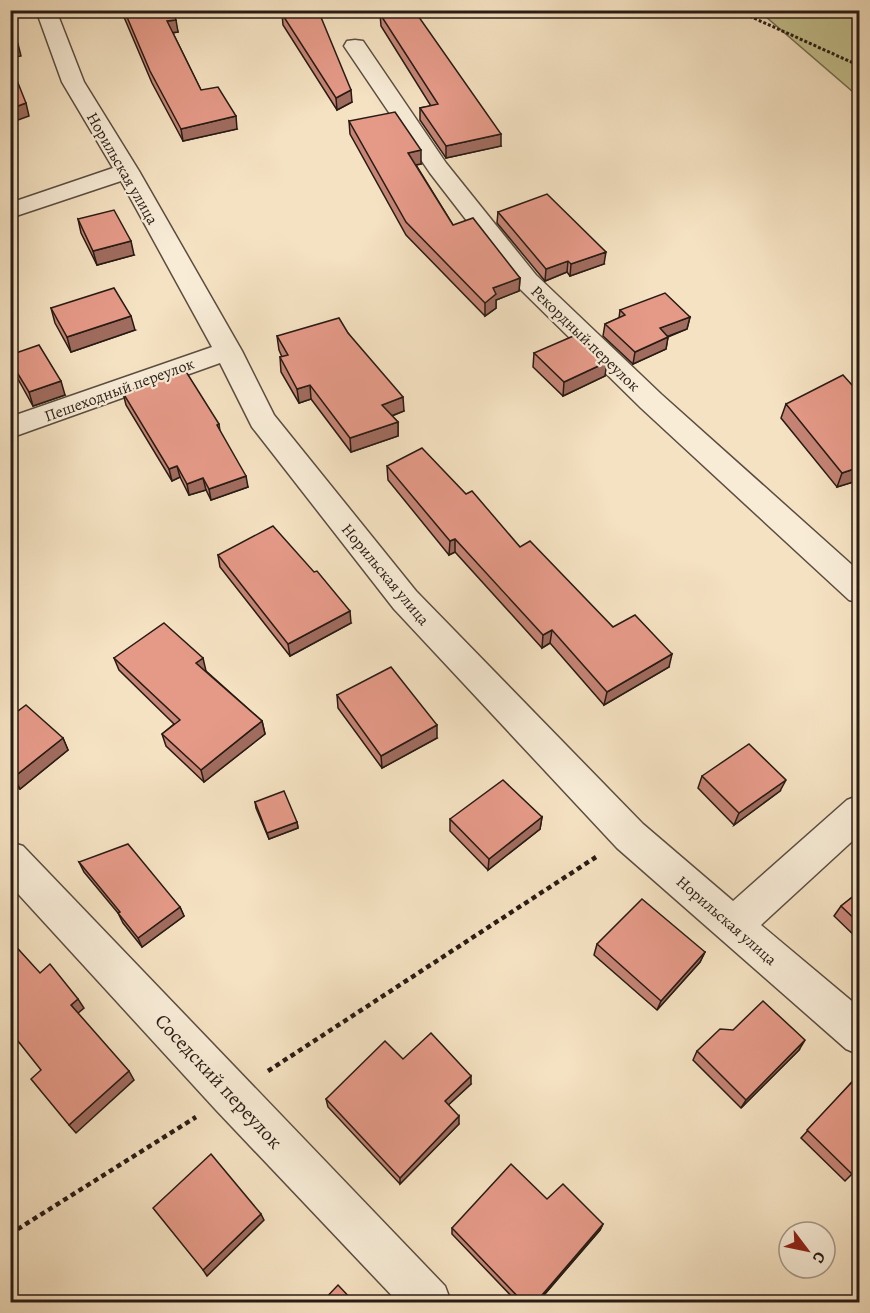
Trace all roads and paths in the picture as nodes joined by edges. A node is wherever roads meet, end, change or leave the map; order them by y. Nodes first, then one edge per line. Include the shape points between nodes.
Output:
1 (46, 10) edge
2 (736, 10) edge
3 (355, 46) dead end
4 (860, 66) edge
5 (127, 171) junction
6 (10, 211) edge
7 (228, 351) junction
8 (10, 428) edge
9 (860, 591) edge
10 (860, 811) edge
11 (630, 836) junction
12 (10, 858) edge
13 (733, 925) junction
14 (860, 1035) edge
15 (231, 1095) junction
16 (10, 1234) edge
17 (429, 1302) edge

1 - 5 street, Норильская улица via 73,82
2 - 4 path
3 - 9 street, Рекордный переулок via 438,168 527,281 651,401
5 - 6 street
5 - 7 street, Норильская улица
7 - 8 street, Пешеходный переулок
7 - 11 street, Норильская улица via 262,420 405,600
10 - 13 street
11 - 13 street, Норильская улица
11 - 15 path
12 - 15 street, Соседский переулок
13 - 14 street, Норильская улица
15 - 16 path
15 - 17 street, Соседский переулок

